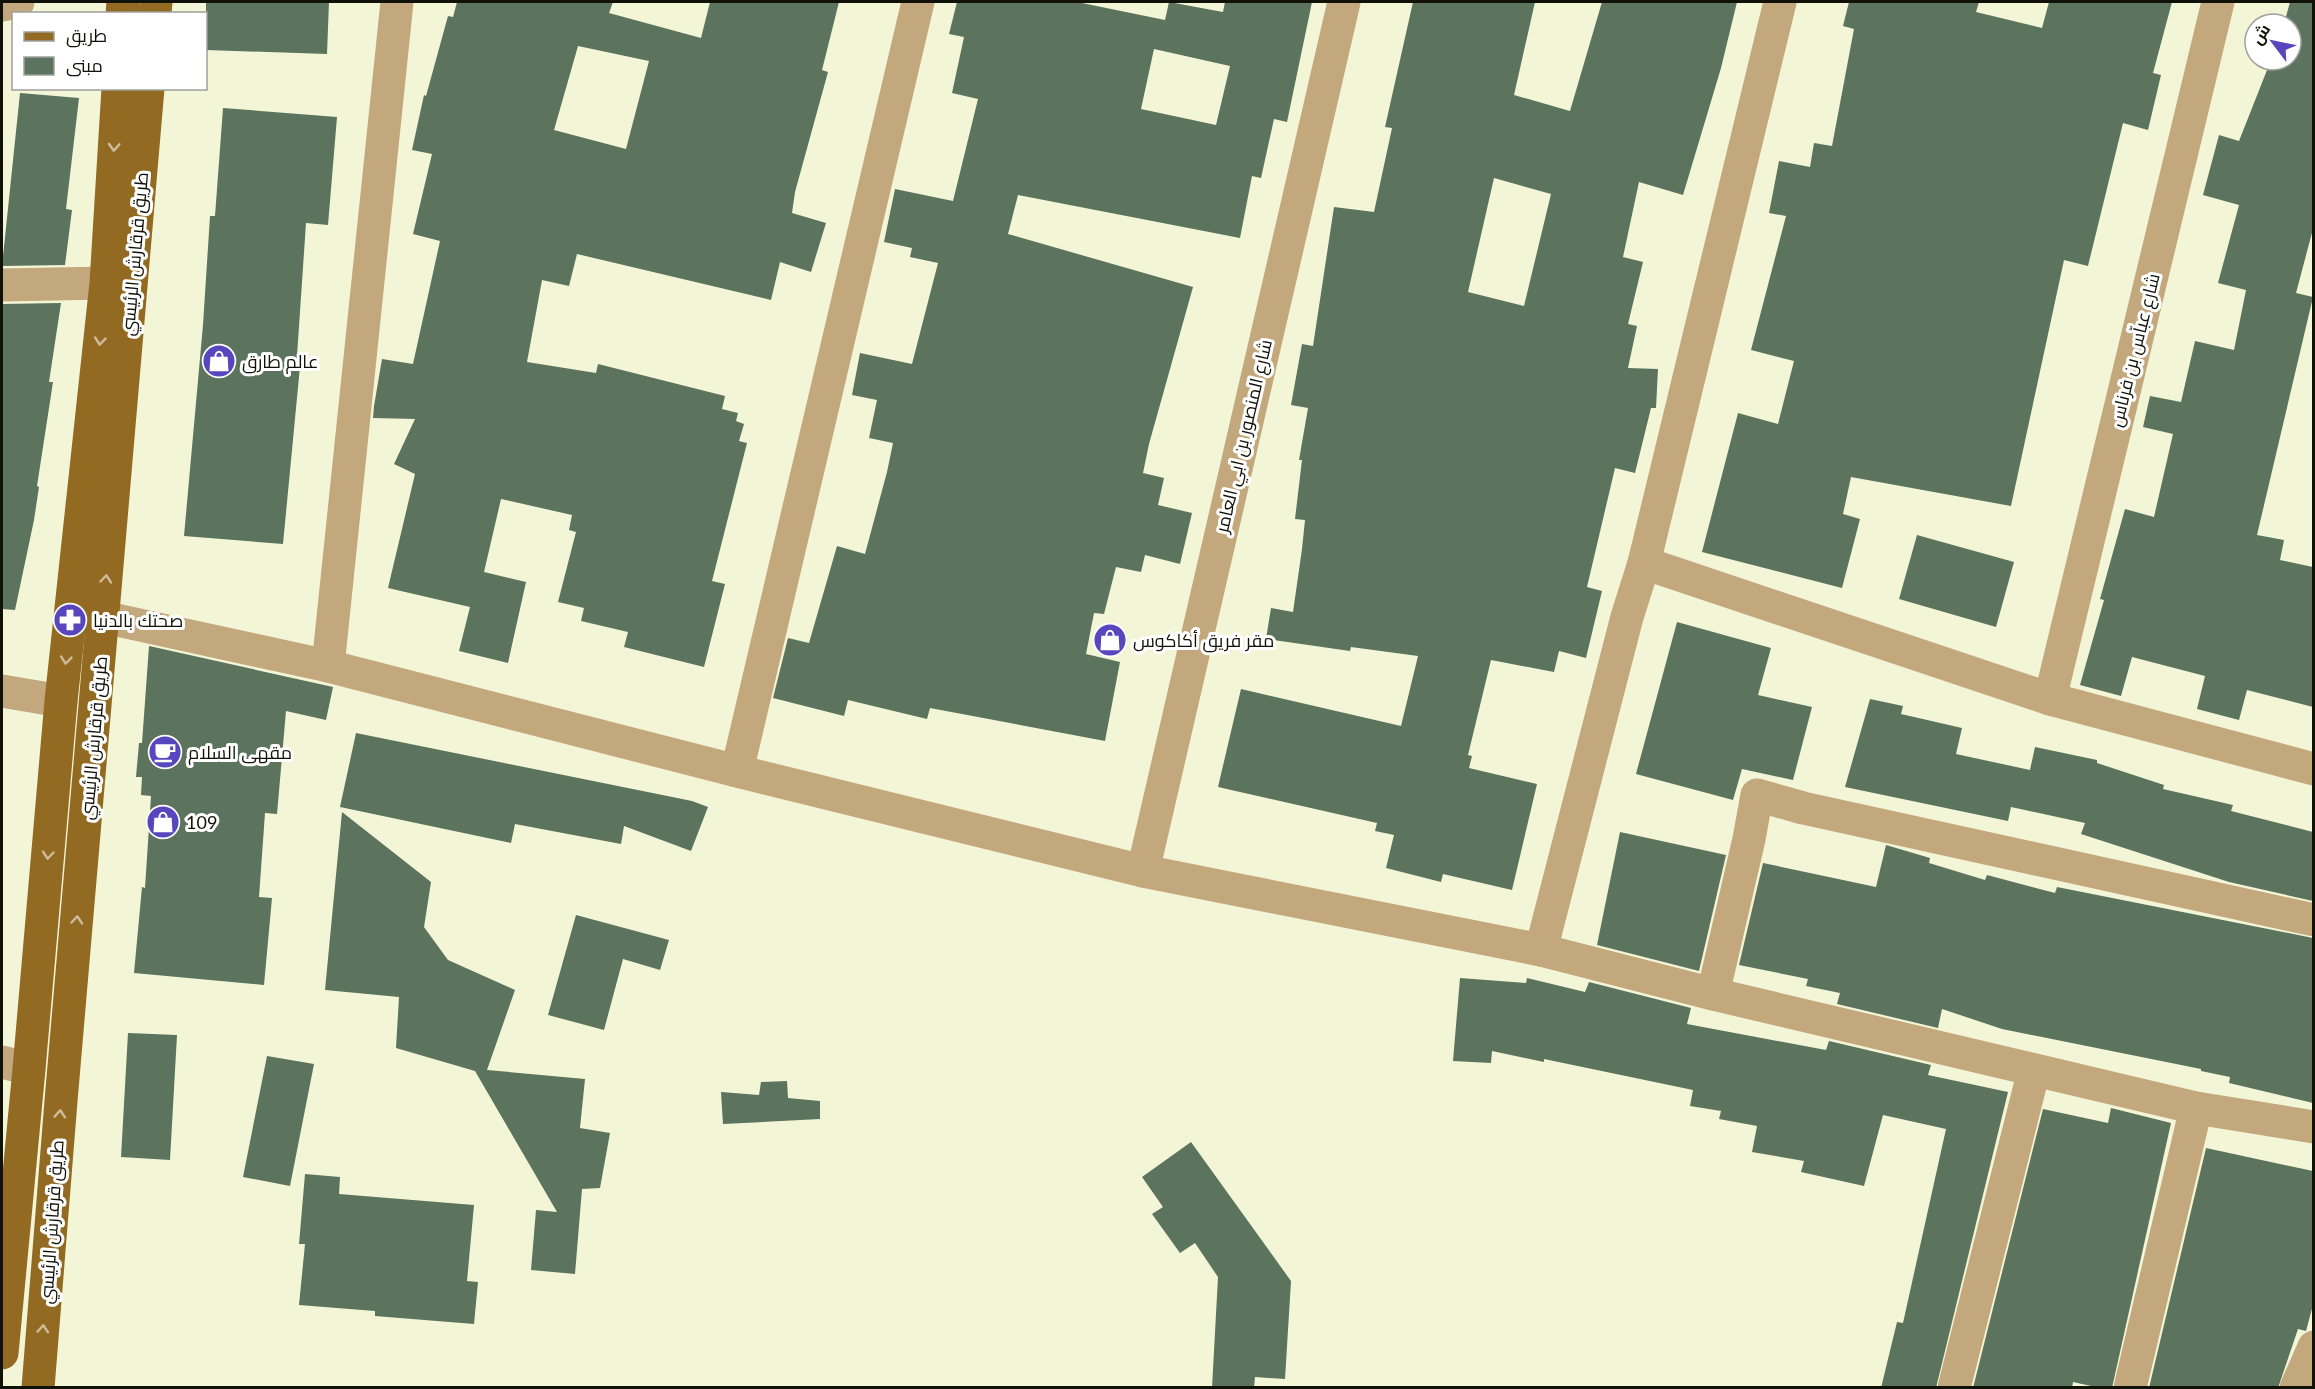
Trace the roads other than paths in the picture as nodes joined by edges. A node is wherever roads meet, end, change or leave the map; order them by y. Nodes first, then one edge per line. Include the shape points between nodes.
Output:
1 (18, 2) edge
2 (398, 2) edge
3 (918, 2) edge
4 (1344, 2) edge
5 (1780, 2) edge
6 (2218, 2) edge
7 (2, 5) edge
8 (118, 90) edge
9 (148, 90) edge
10 (106, 283) junction
11 (2, 285) edge
12 (1644, 563) junction
13 (71, 614) junction
14 (103, 617) junction
15 (328, 666) junction
16 (2, 691) edge
17 (2050, 699) junction
18 (62, 701) junction
19 (2313, 770) edge
20 (737, 771) junction
21 (1143, 871) junction
22 (2313, 920) edge
23 (1541, 950) junction
24 (1713, 994) junction
25 (15, 1065) edge
26 (2034, 1071) junction
27 (2196, 1108) junction
28 (2313, 1127) edge
29 (2313, 1347) edge
30 (2, 1353) edge
31 (38, 1388) edge
32 (1954, 1388) edge
33 (2130, 1388) edge
34 (2296, 1388) edge

1 - 7 street
2 - 15 street
3 - 20 street
4 - 21 street, شارع المنصور بن ابي العامر
5 - 12 street
6 - 17 street, شارع عباّس بن فرناس
8 -> 10 main road, طريق قرقارش الرئيسي
14 -> 9 main road, طريق قرقارش الرئيسي
10 - 11 street
10 -> 13 main road, طريق قرقارش الرئيسي
12 - 17 street
12 - 23 street
13 - 14 street
13 -> 18 main road, طريق قرقارش الرئيسي
14 - 15 street
31 -> 14 main road, طريق قرقارش الرئيسي
15 - 20 street
16 - 18 street
17 - 19 street
18 -> 25 main road, طريق قرقارش الرئيسي
20 - 21 street
21 - 23 street
22 - 24 street via 1757,795
23 - 24 street
24 - 26 street
25 - 30 main road, طريق قرقارش الرئيسي
26 - 27 street
26 - 32 street
27 - 28 street
27 - 33 street
29 - 34 street

